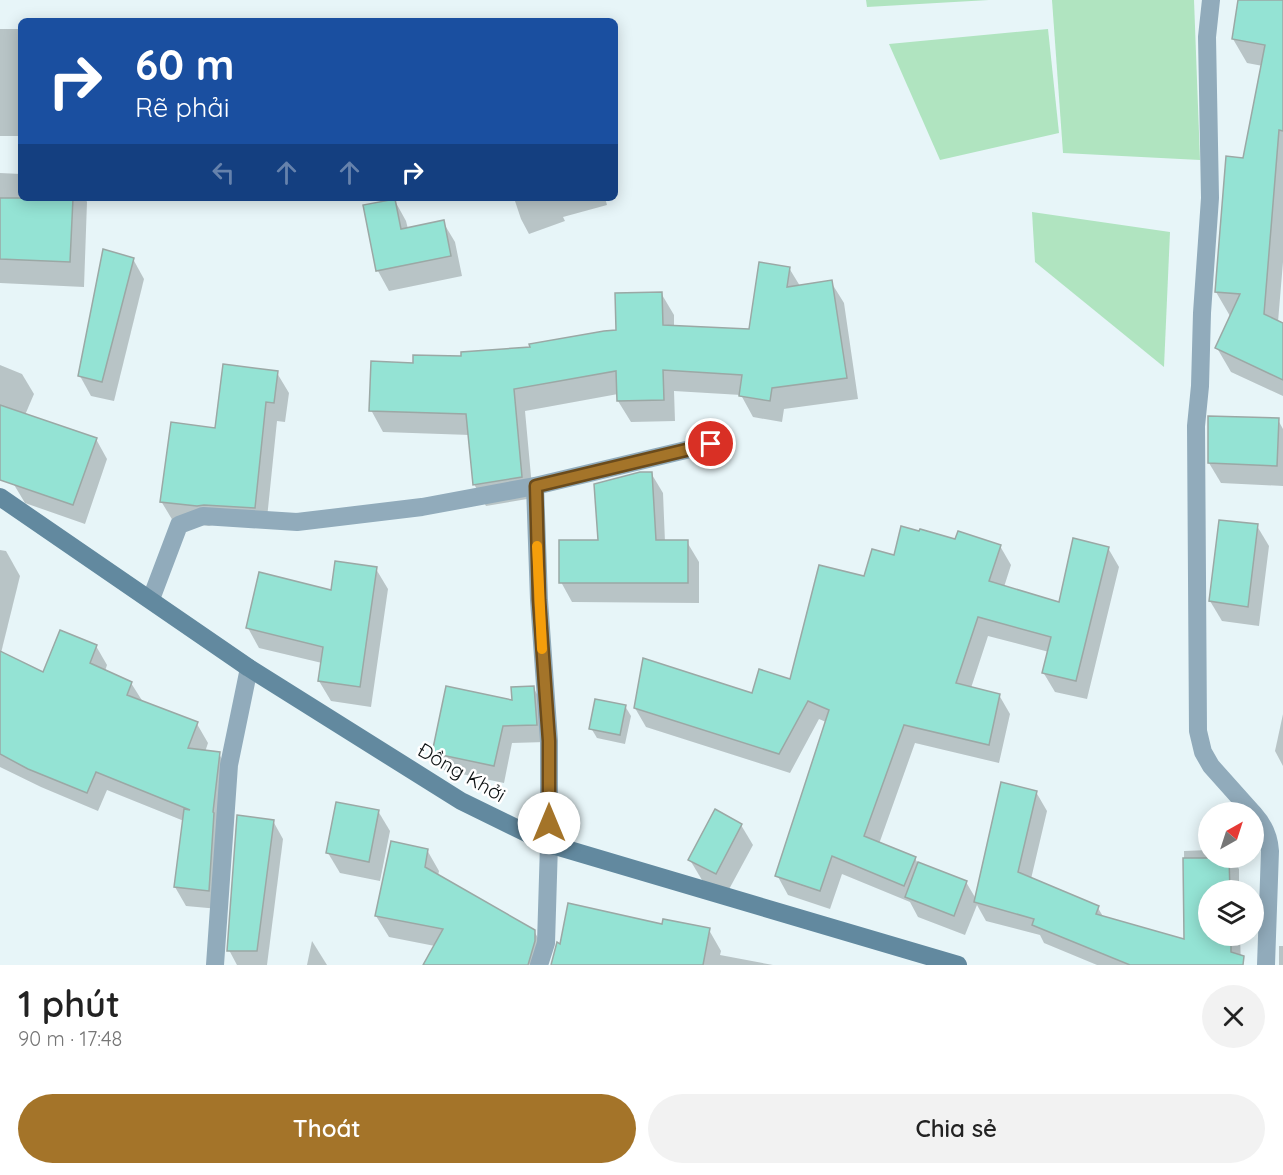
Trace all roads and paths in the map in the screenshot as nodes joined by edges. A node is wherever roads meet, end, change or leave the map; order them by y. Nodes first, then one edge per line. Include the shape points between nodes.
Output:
1 (1211, 0) edge
2 (711, 444) dead end
3 (536, 486) junction
4 (0, 497) edge
5 (151, 599) junction
6 (249, 668) junction
7 (1244, 802) edge
8 (1264, 827) edge
9 (549, 844) junction
10 (215, 965) edge
11 (539, 965) edge
12 (958, 965) edge
13 (1266, 965) edge

1 - 7 street via 1207,37 1210,198 1196,426 1198,731 1211,766
2 - 3 street
3 - 5 street via 422,507 297,522 203,516 179,525
3 - 9 street via 549,741
4 - 5 street, Đồng Khởi
5 - 6 street, Đồng Khởi
6 - 9 street, Đồng Khởi via 461,801
6 - 10 street via 229,765
8 - 13 street via 1270,851
9 - 11 street via 546,943
9 - 12 street, Đồng Khởi

